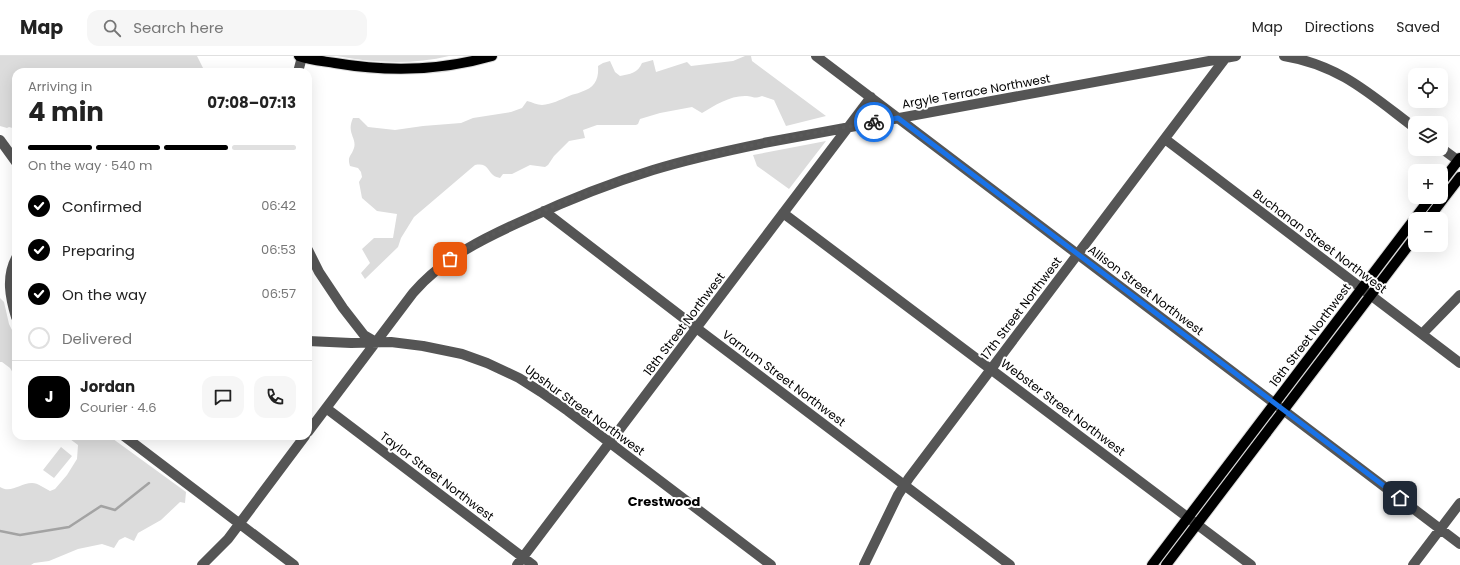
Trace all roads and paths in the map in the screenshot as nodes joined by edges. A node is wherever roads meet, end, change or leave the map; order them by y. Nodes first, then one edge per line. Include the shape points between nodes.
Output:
1 (300, 56) edge
2 (492, 56) edge
3 (816, 56) edge
4 (1284, 56) edge
5 (1230, 57) edge
6 (298, 68) edge
7 (871, 98) junction
8 (898, 118) junction
9 (1408, 123) edge
10 (849, 127) junction
11 (1165, 139) junction
12 (0, 140) edge
13 (1448, 153) edge
14 (12, 156) edge
15 (1459, 160) edge
16 (1448, 174) joint
17 (1459, 180) edge
18 (1426, 204) edge
19 (544, 211) junction
20 (1434, 212) edge
21 (783, 213) junction
22 (1408, 246) edge
23 (1078, 254) junction
24 (312, 258) edge
25 (12, 268) edge
26 (1362, 289) junction
27 (1460, 295) edge
28 (1371, 296) junction
29 (12, 303) edge
30 (696, 328) junction
31 (1422, 334) junction
32 (312, 341) edge
33 (376, 342) junction
34 (1460, 363) edge
35 (991, 369) junction
36 (1274, 404) junction
37 (326, 408) junction
38 (1284, 411) junction
39 (312, 427) edge
40 (129, 440) edge
41 (302, 440) edge
42 (610, 443) junction
43 (904, 485) junction
44 (1460, 503) edge
45 (1188, 518) junction
46 (240, 524) junction
47 (1197, 524) junction
48 (1441, 529) junction
49 (1460, 544) edge
50 (519, 561) edge
51 (202, 565) edge
52 (294, 565) edge
53 (533, 565) edge
54 (771, 565) edge
55 (864, 565) edge
56 (1010, 565) edge
57 (1152, 565) edge
58 (1166, 565) edge
59 (1251, 565) edge
60 (1413, 565) edge

1 - 2 main road via 360,67 394,69 458,64
1 - 6 street
3 - 7 street, Allison Street Northwest
4 - 9 street via 1317,64 1336,72 1360,86
5 - 8 street, Argyle Terrace Northwest
5 - 11 street, 17th Street Northwest
7 - 8 street, Allison Street Northwest
7 - 10 street, 18th Street Northwest
8 - 10 street, Argyle Terrace Northwest
8 - 23 street, Allison Street Northwest
10 - 19 street, Argyle Terrace Northwest via 755,145 656,169
10 - 21 street, 18th Street Northwest
11 - 23 street, 17th Street Northwest
11 - 26 street, Buchanan Street Northwest
12 - 14 street
13 - 15 street
15 - 16 main road
16 - 17 street
17 - 20 main road
18 - 26 main road, 16th Street Northwest
19 - 30 street, Varnum Street Northwest
19 - 33 street, Argyle Terrace Northwest via 500,230 442,265 424,280
21 - 30 street, 18th Street Northwest
21 - 35 street, Webster Street Northwest
22 - 28 main road, 16th Street Northwest
23 - 35 street, 17th Street Northwest
23 - 36 street, Allison Street Northwest
24 - 33 street via 343,308 364,335
25 - 29 street via 9,283
26 - 28 street, Buchanan Street Northwest
26 - 36 main road, 16th Street Northwest
27 - 31 street
28 - 31 street, Buchanan Street Northwest
28 - 38 main road, 16th Street Northwest
30 - 42 street, 18th Street Northwest
30 - 43 street, Varnum Street Northwest
31 - 34 street, Buchanan Street Northwest
32 - 33 street, Upshur Street Northwest
33 - 37 street, Argyle Terrace Northwest
33 - 42 street, Upshur Street Northwest via 445,350 497,367 534,387
35 - 43 street, 17th Street Northwest
35 - 45 street, Webster Street Northwest
36 - 38 street, Allison Street Northwest
36 - 45 main road, 16th Street Northwest
37 - 39 street, Argyle Terrace Northwest
37 - 50 street, Taylor Street Northwest
38 - 47 main road, 16th Street Northwest
38 - 48 street, Allison Street Northwest
40 - 46 street
41 - 46 street
42 - 50 street, 18th Street Northwest
42 - 54 street, Upshur Street Northwest
43 - 55 street, 17th Street Northwest
43 - 56 street, Varnum Street Northwest
44 - 48 street
45 - 47 street, Webster Street Northwest
45 - 57 main road, 16th Street Northwest
46 - 51 street
46 - 52 street
47 - 58 main road, 16th Street Northwest
47 - 59 street, Webster Street Northwest
48 - 49 street, Allison Street Northwest
48 - 60 street
50 - 53 street, Taylor Street Northwest

